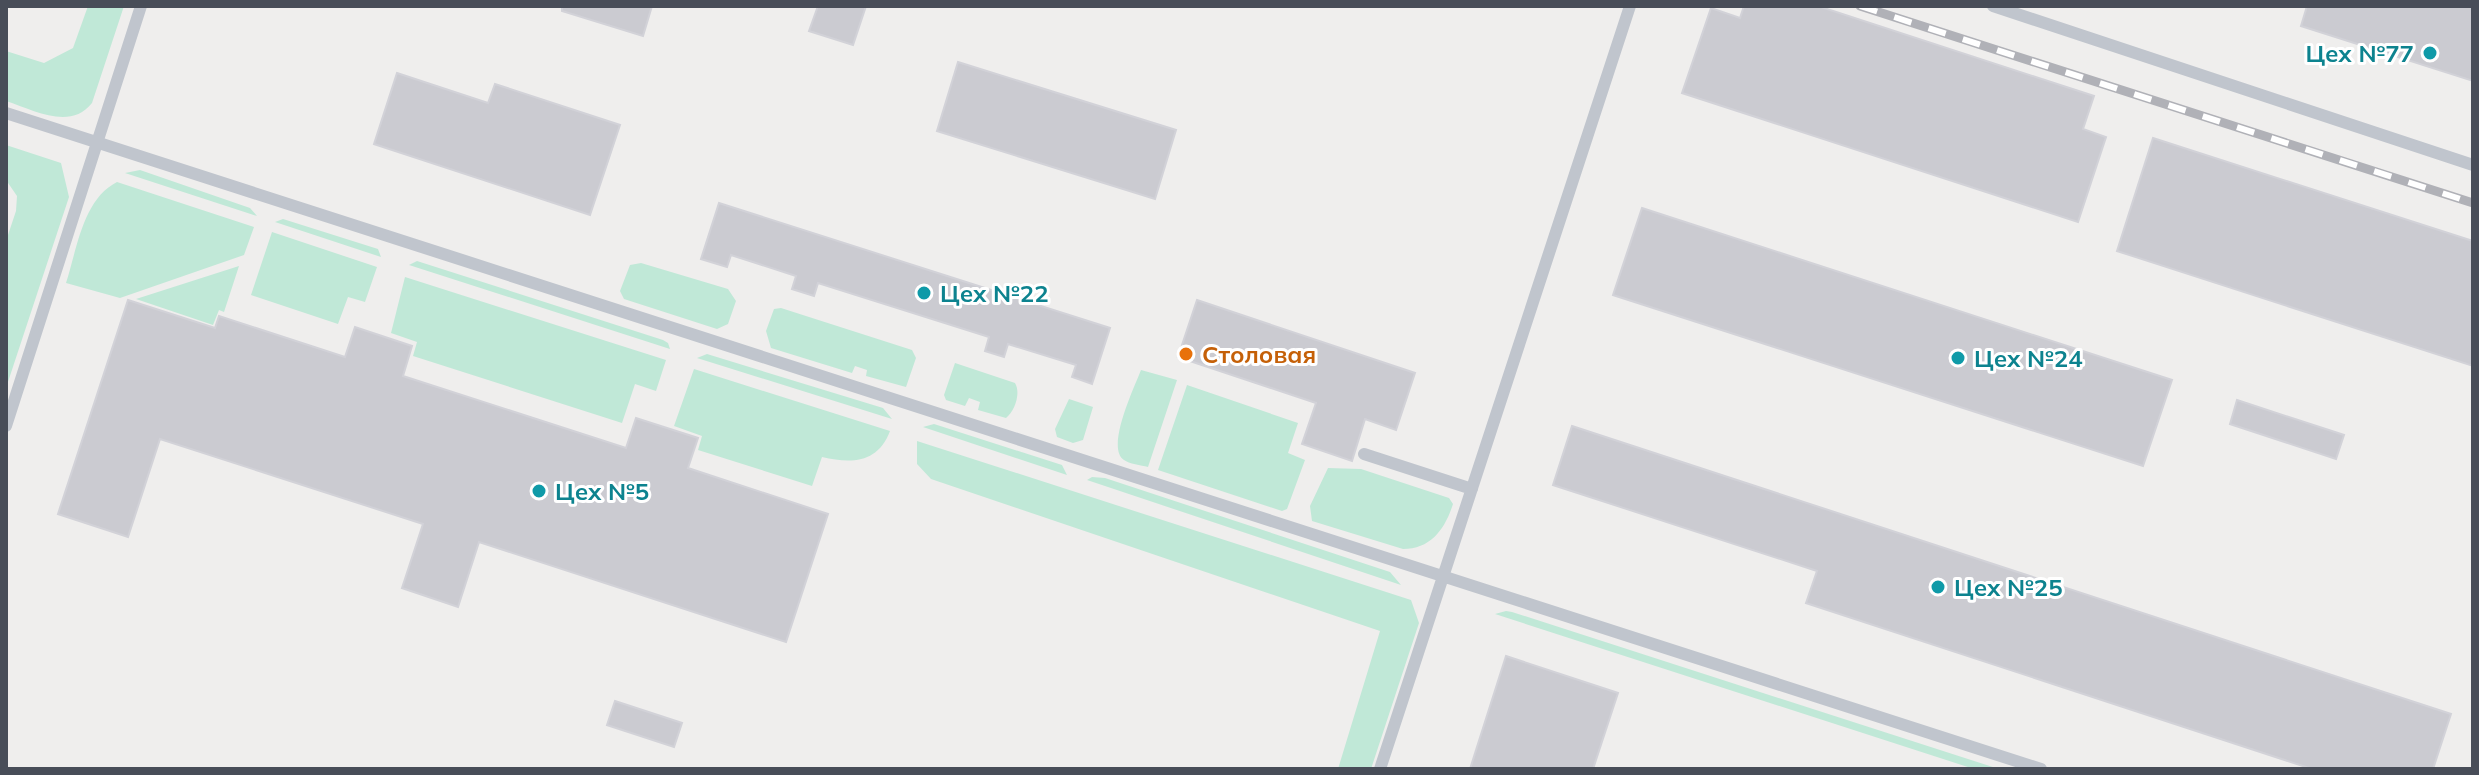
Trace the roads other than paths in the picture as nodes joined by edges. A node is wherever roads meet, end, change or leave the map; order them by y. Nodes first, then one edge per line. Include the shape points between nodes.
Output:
1 (141, 6) edge
2 (1630, 6) edge
3 (1993, 6) edge
4 (6, 113) edge
5 (97, 143) junction
6 (2473, 165) edge
7 (6, 426) edge
8 (1364, 454) dead end
9 (1472, 489) junction
10 (1444, 575) junction
11 (1380, 769) edge
12 (2041, 769) edge

1 - 5 lane
2 - 9 lane
3 - 6 lane
4 - 5 lane
5 - 7 lane
5 - 10 lane
8 - 9 lane
9 - 10 lane
10 - 11 lane
10 - 12 lane

